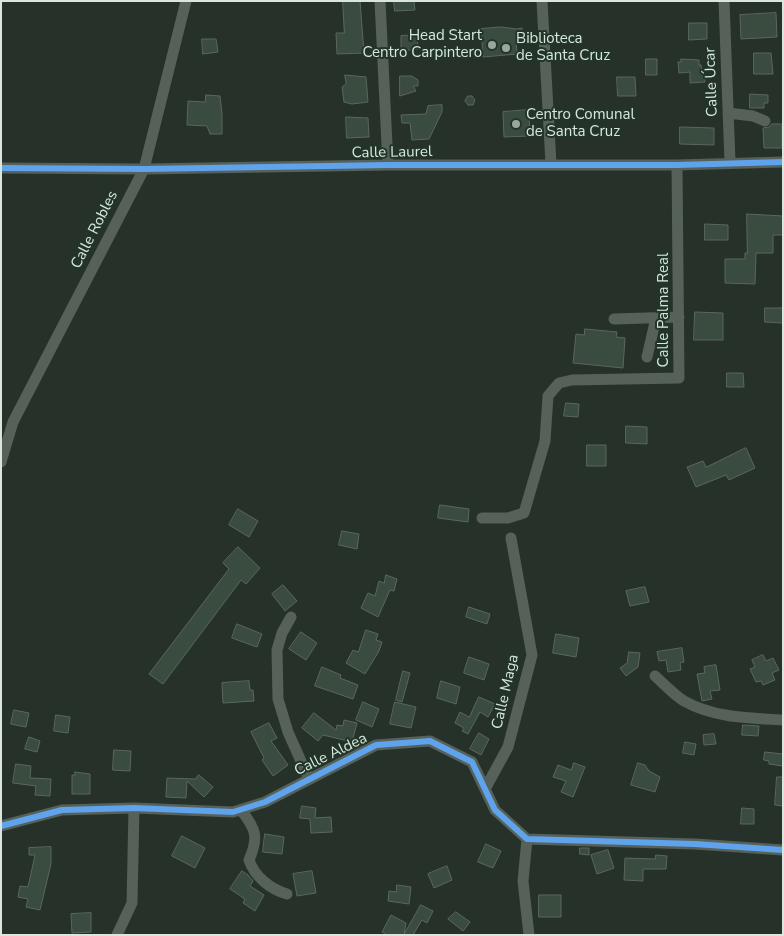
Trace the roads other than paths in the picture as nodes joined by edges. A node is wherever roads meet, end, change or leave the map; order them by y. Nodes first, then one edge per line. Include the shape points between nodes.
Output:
1 (186, 1) edge
2 (380, 1) edge
3 (542, 1) edge
4 (724, 1) edge
5 (728, 113) junction
6 (765, 121) dead end
7 (730, 162) junction
8 (783, 162) edge
9 (551, 164) junction
10 (388, 165) junction
11 (677, 165) junction
12 (1, 168) edge
13 (144, 169) junction
14 (679, 317) junction
15 (656, 318) junction
16 (614, 319) dead end
17 (647, 357) dead end
18 (1, 462) edge
19 (482, 518) dead end
20 (511, 539) dead end
21 (291, 617) dead end
22 (655, 676) dead end
23 (783, 720) edge
24 (309, 779) junction
25 (485, 789) junction
26 (134, 808) junction
27 (241, 810) junction
28 (1, 826) edge
29 (527, 840) junction
30 (783, 850) edge
31 (287, 894) dead end
32 (116, 935) edge
33 (529, 935) edge

1 - 13 street, Calle Robles
2 - 10 street
3 - 9 street
4 - 5 street, Calle Úcar
5 - 6 street
5 - 7 street, Calle Úcar
7 - 8 street, Calle Laurel
7 - 11 street, Calle Laurel
9 - 10 street, Calle Laurel
9 - 11 street, Calle Laurel
10 - 13 street, Calle Laurel
11 - 14 street, Calle Palma Real
12 - 13 street, Calle Laurel
13 - 18 street, Calle Robles via 13,422
14 - 15 street
14 - 19 street, Calle Palma Real via 679,378 559,383 548,396 546,442 524,513 508,518
15 - 16 street
15 - 17 street
20 - 25 street, Calle Maga via 532,655 508,747
21 - 24 street via 277,650 278,699 288,732
22 - 23 street via 683,700 705,710
24 - 25 street, Calle Aldea via 376,746 430,741 472,762
24 - 27 street, Calle Aldea via 265,802
25 - 29 street, Calle Aldea via 495,810
26 - 27 street, Calle Aldea
26 - 28 street, Calle Aldea via 62,810
26 - 32 street via 132,902
27 - 31 street via 253,825 255,835 249,860 251,866 272,890
29 - 30 street via 695,844
29 - 33 street via 524,881

